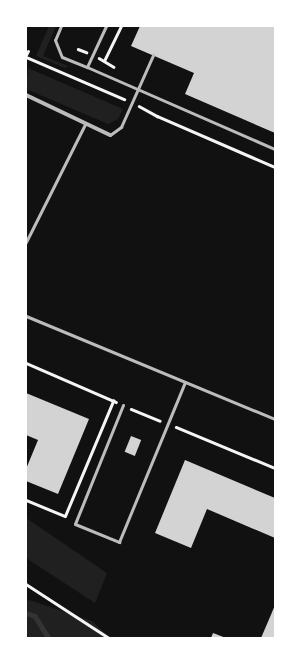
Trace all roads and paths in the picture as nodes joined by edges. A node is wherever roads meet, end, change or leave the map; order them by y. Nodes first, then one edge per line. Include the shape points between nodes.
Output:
1 (61, 26) edge
2 (106, 26) edge
3 (121, 26) edge
4 (28, 51) dead end
5 (153, 55) dead end
6 (26, 56) edge
7 (104, 61) dead end
8 (87, 67) junction
9 (137, 89) junction
10 (26, 95) edge
11 (132, 102) junction
12 (85, 124) junction
13 (110, 135) joint
14 (275, 149) edge
15 (275, 167) edge
16 (26, 242) edge
17 (26, 316) edge
18 (26, 363) edge
19 (185, 382) junction
20 (112, 401) junction
21 (123, 406) junction
22 (275, 419) edge
23 (167, 424) junction
24 (275, 468) edge
25 (26, 500) edge
26 (26, 584) edge
27 (110, 638) edge

1 - 8 lane via 55,40 62,57
2 - 8 lane
3 - 7 path
4 - 6 path
5 - 9 lane
6 - 11 path
8 - 9 lane
9 - 11 lane
9 - 14 lane
10 - 12 street
11 - 13 lane via 121,127
11 - 15 path via 157,116
12 - 13 street
12 - 16 lane
17 - 19 lane
18 - 20 path
19 - 22 lane
19 - 23 lane
20 - 21 path
20 - 25 path via 65,516
21 - 23 path
21 - 23 lane via 75,524 119,542
23 - 24 path
26 - 27 path

